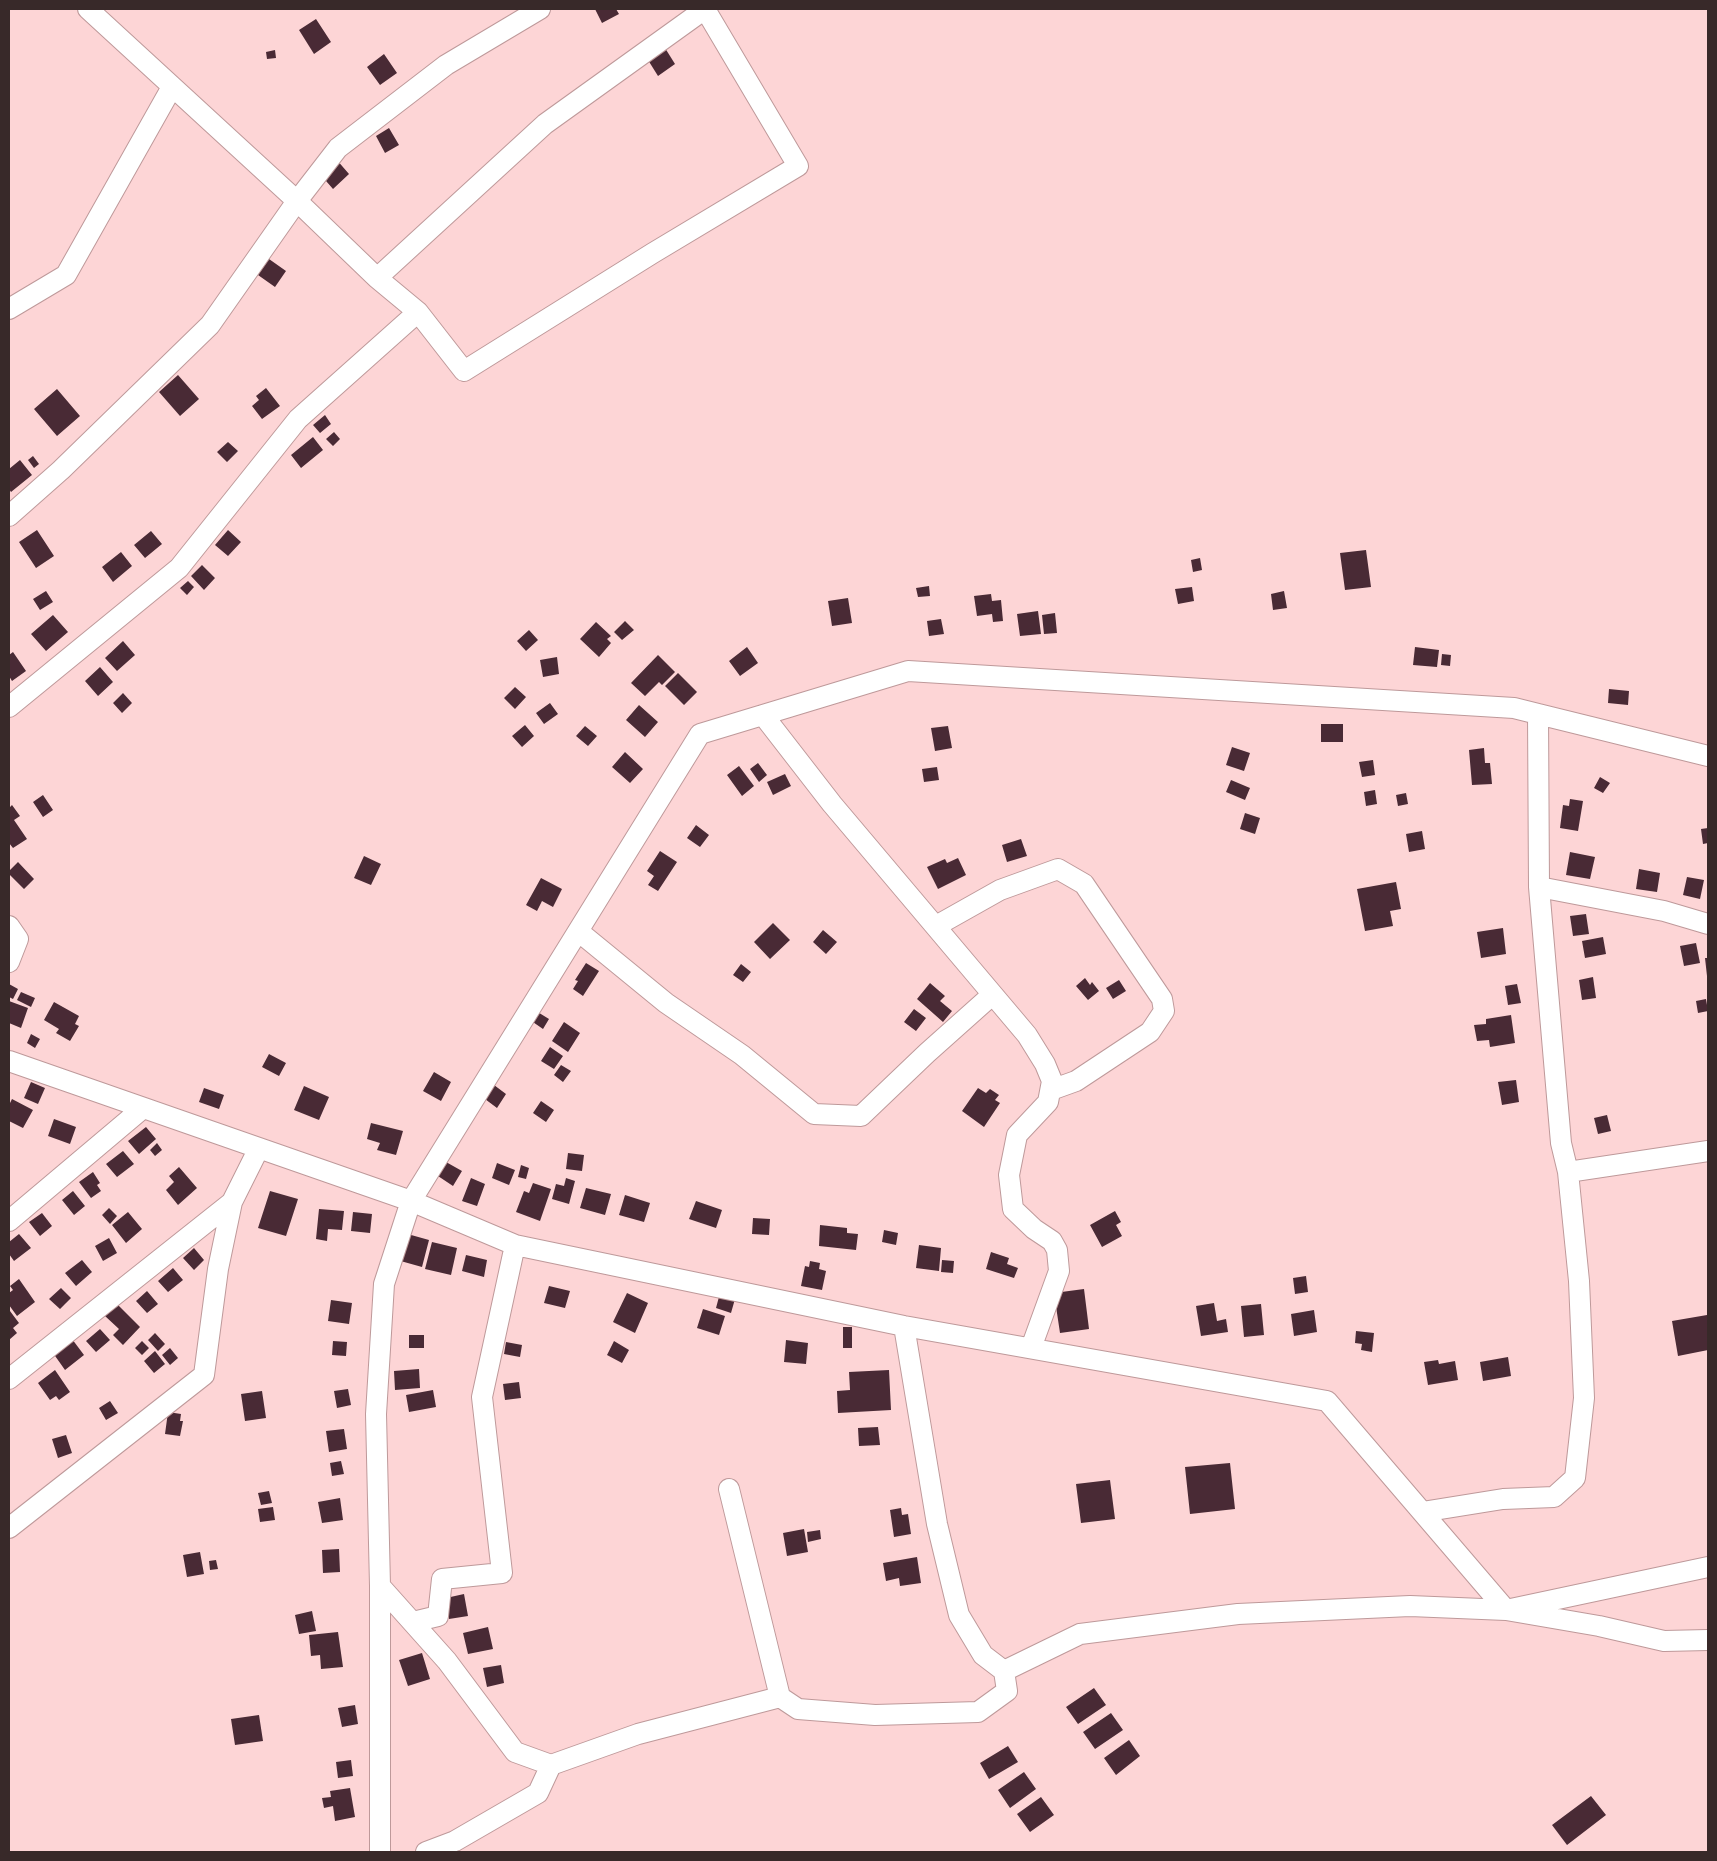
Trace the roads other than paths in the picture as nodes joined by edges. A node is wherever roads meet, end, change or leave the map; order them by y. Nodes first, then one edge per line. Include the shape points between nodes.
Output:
1 (88, 9) edge
2 (540, 9) edge
3 (705, 9) edge
4 (172, 87) junction
5 (297, 201) junction
6 (377, 278) junction
7 (9, 309) edge
8 (418, 312) junction
9 (9, 516) edge
10 (9, 707) edge
11 (1538, 714) junction
12 (763, 715) junction
13 (1708, 756) edge
14 (1540, 887) junction
15 (1708, 924) edge
16 (9, 926) edge
17 (936, 926) junction
18 (578, 932) junction
19 (9, 962) edge
20 (992, 995) junction
21 (9, 1061) edge
22 (1051, 1090) junction
23 (143, 1108) junction
24 (259, 1148) junction
25 (1708, 1151) edge
26 (1568, 1172) junction
27 (411, 1201) junction
28 (232, 1202) junction
29 (9, 1221) edge
30 (515, 1245) junction
31 (904, 1326) junction
32 (1031, 1348) junction
33 (9, 1379) edge
34 (729, 1489) dead end
35 (1422, 1512) junction
36 (9, 1528) edge
37 (1708, 1566) edge
38 (380, 1586) junction
39 (1506, 1610) junction
40 (413, 1622) junction
41 (1708, 1640) edge
42 (1004, 1671) junction
43 (780, 1697) junction
44 (551, 1765) junction
45 (380, 1852) edge
46 (426, 1852) edge

1 - 4 street
2 - 5 street via 446,65 338,148
3 - 6 street via 546,124
3 - 8 street via 798,166 464,371
4 - 5 street
4 - 7 street via 66,275
5 - 6 street
5 - 9 street via 210,325
6 - 8 street
8 - 10 street via 298,419 179,568
11 - 12 street via 1514,708 908,671
11 - 13 street
11 - 14 street
12 - 17 street via 832,804
12 - 18 street via 700,734
14 - 15 street via 1664,911
14 - 26 street via 1561,1143
16 - 19 street via 18,939
17 - 20 street
17 - 22 street via 1000,890 1058,869 1084,884 1162,999 1164,1011 1150,1032 1076,1081
18 - 20 street via 666,1002 742,1055 814,1114 861,1116
18 - 27 street
20 - 22 street via 1027,1035 1046,1064 1052,1081
21 - 23 street
22 - 32 street via 1048,1102 1017,1135 1009,1175 1014,1209 1052,1241 1059,1258 1059,1271
23 - 24 street
23 - 29 street
24 - 27 street
24 - 28 street
25 - 26 street
26 - 35 street via 1579,1281 1584,1398 1575,1478 1554,1497 1503,1499
27 - 30 street
27 - 38 street via 384,1284 376,1414
28 - 33 street
28 - 36 street via 218,1269 204,1375
30 - 31 street
30 - 40 street via 482,1397 502,1573 442,1579 438,1616
31 - 32 street
31 - 42 street via 937,1524 959,1615 983,1655
32 - 35 street via 1327,1401
34 - 43 street
35 - 39 street
37 - 39 street
38 - 40 street
38 - 45 street
39 - 41 street via 1664,1641
39 - 42 street via 1410,1606 1238,1614 1080,1634
40 - 44 street via 516,1752
42 - 43 street via 1007,1691 978,1712 865,1714 798,1709
43 - 44 street via 638,1734
44 - 46 street via 538,1793 455,1841

